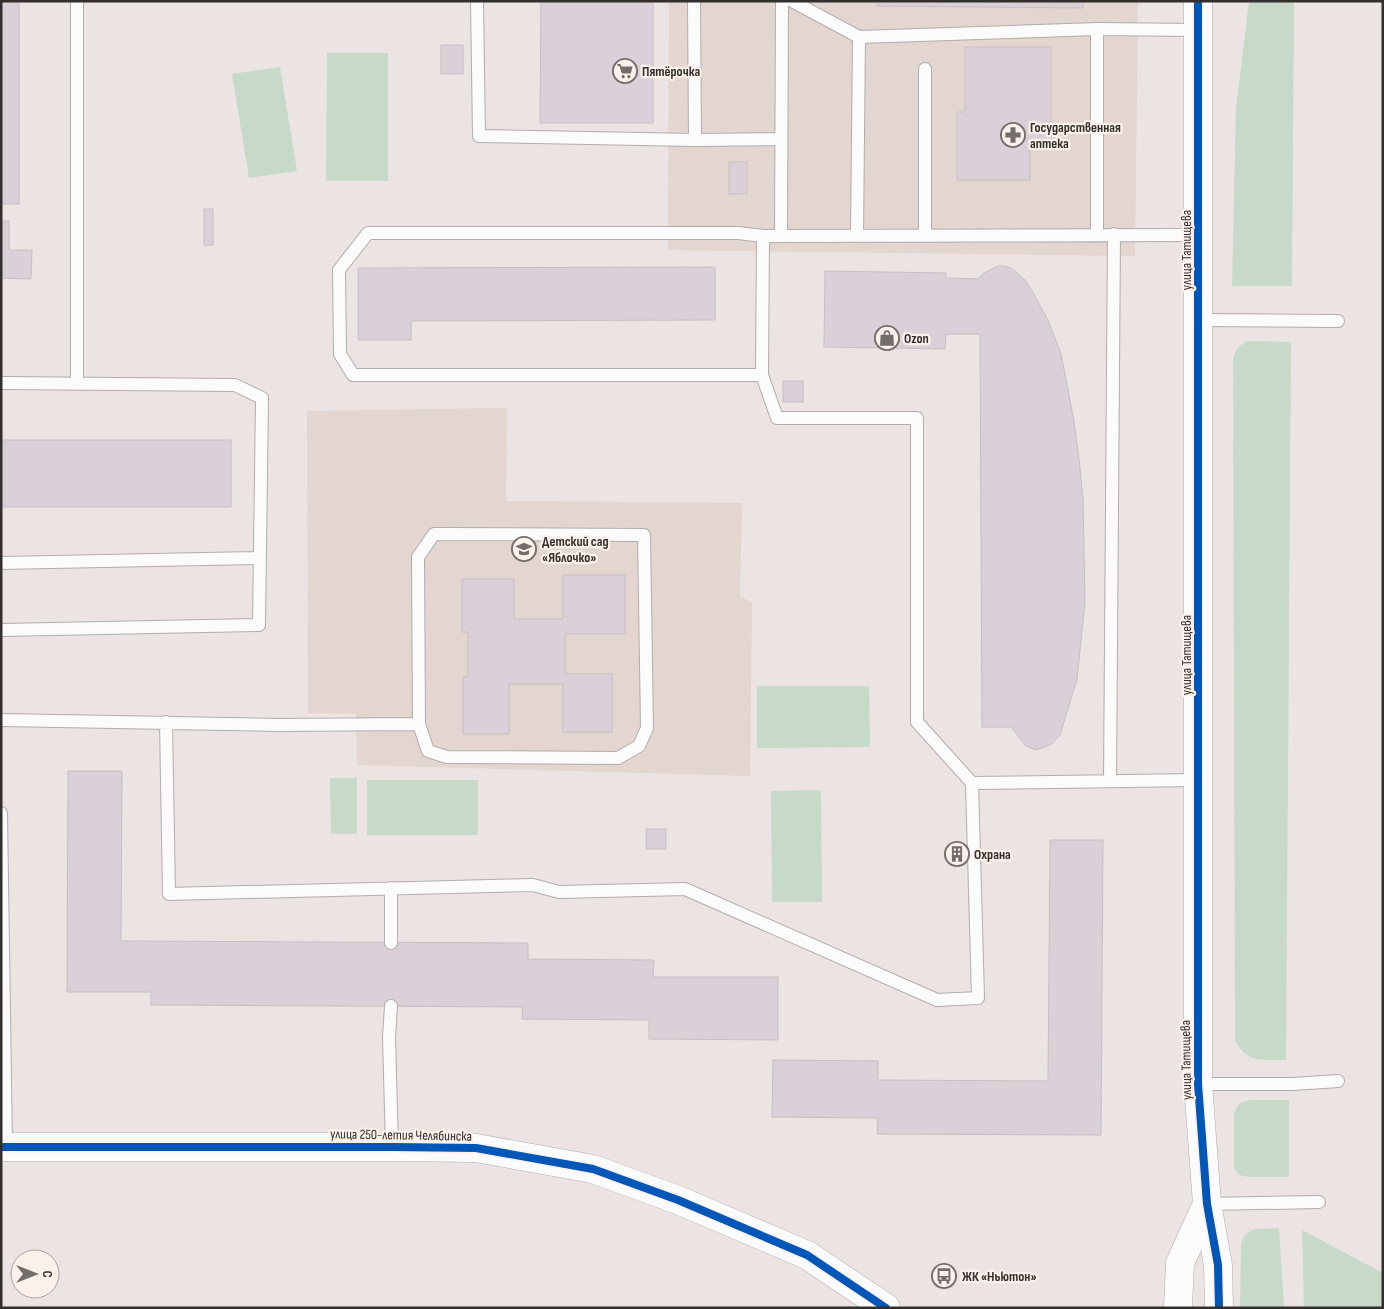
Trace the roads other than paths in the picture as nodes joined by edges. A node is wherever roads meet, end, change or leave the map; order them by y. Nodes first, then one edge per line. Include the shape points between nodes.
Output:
1 (77, 1) edge
2 (476, 1) edge
3 (694, 1) edge
4 (782, 1) edge
5 (792, 1) edge
6 (1198, 1) edge
7 (1097, 29) junction
8 (1198, 30) junction
9 (859, 37) junction
10 (925, 69) dead end
11 (781, 139) junction
12 (695, 140) junction
13 (925, 234) junction
14 (1097, 234) junction
15 (1114, 234) junction
16 (1199, 235) junction
17 (763, 236) junction
18 (781, 236) junction
19 (858, 236) junction
20 (1198, 320) junction
21 (1338, 321) dead end
22 (762, 375) junction
23 (1, 383) edge
24 (77, 383) junction
25 (260, 558) junction
26 (1, 563) edge
27 (1, 630) edge
28 (1, 720) edge
29 (166, 722) junction
30 (419, 724) junction
31 (1198, 780) junction
32 (1110, 781) junction
33 (972, 782) junction
34 (1, 813) edge
35 (391, 888) junction
36 (2, 900) edge
37 (391, 943) dead end
38 (391, 1006) dead end
39 (3, 1016) edge
40 (1338, 1081) dead end
41 (1198, 1084) junction
42 (4, 1147) edge
43 (392, 1147) junction
44 (1319, 1202) dead end
45 (1207, 1204) junction
46 (886, 1308) edge
47 (1178, 1308) edge
48 (1219, 1308) edge

1 - 24 lane
2 - 12 lane via 479,136
3 - 12 lane
4 - 11 lane
5 - 9 lane
6 - 8 street, улица Татищева
7 - 8 lane
7 - 9 lane
7 - 14 lane
8 - 16 street, улица Татищева
9 - 19 lane
10 - 13 lane
11 - 12 lane
11 - 18 lane
13 - 14 lane
13 - 19 lane
14 - 15 lane
15 - 16 lane
15 - 32 lane
16 - 20 street, улица Татищева
17 - 18 lane
17 - 22 lane
17 - 22 lane via 738,233 368,233 339,270 340,354 353,375
18 - 19 lane
20 - 21 lane
20 - 31 street, улица Татищева
22 - 33 lane via 777,418 917,418 917,722
23 - 24 lane
24 - 25 lane via 235,385 262,398
25 - 26 lane
25 - 27 lane via 259,625
28 - 29 lane
29 - 30 lane
29 - 35 lane via 169,894
30 - 30 lane via 428,751 447,757 618,758 639,746 647,728 644,535 434,534 418,557
31 - 32 lane
31 - 41 street, улица Татищева
32 - 33 lane
33 - 35 lane via 978,998 937,1000 685,889 559,892 533,884
34 - 36 lane
35 - 37 lane
36 - 39 lane
38 - 43 lane
39 - 42 lane
40 - 41 lane
41 - 45 street, улица Татищева
42 - 43 street, улица 250-летия Челябинска
43 - 46 street, улица 250-летия Челябинска via 476,1148 593,1169 678,1200 807,1256
44 - 45 lane
45 - 47 street, улица Татищева via 1180,1263
45 - 48 street, улица Татищева via 1218,1264

